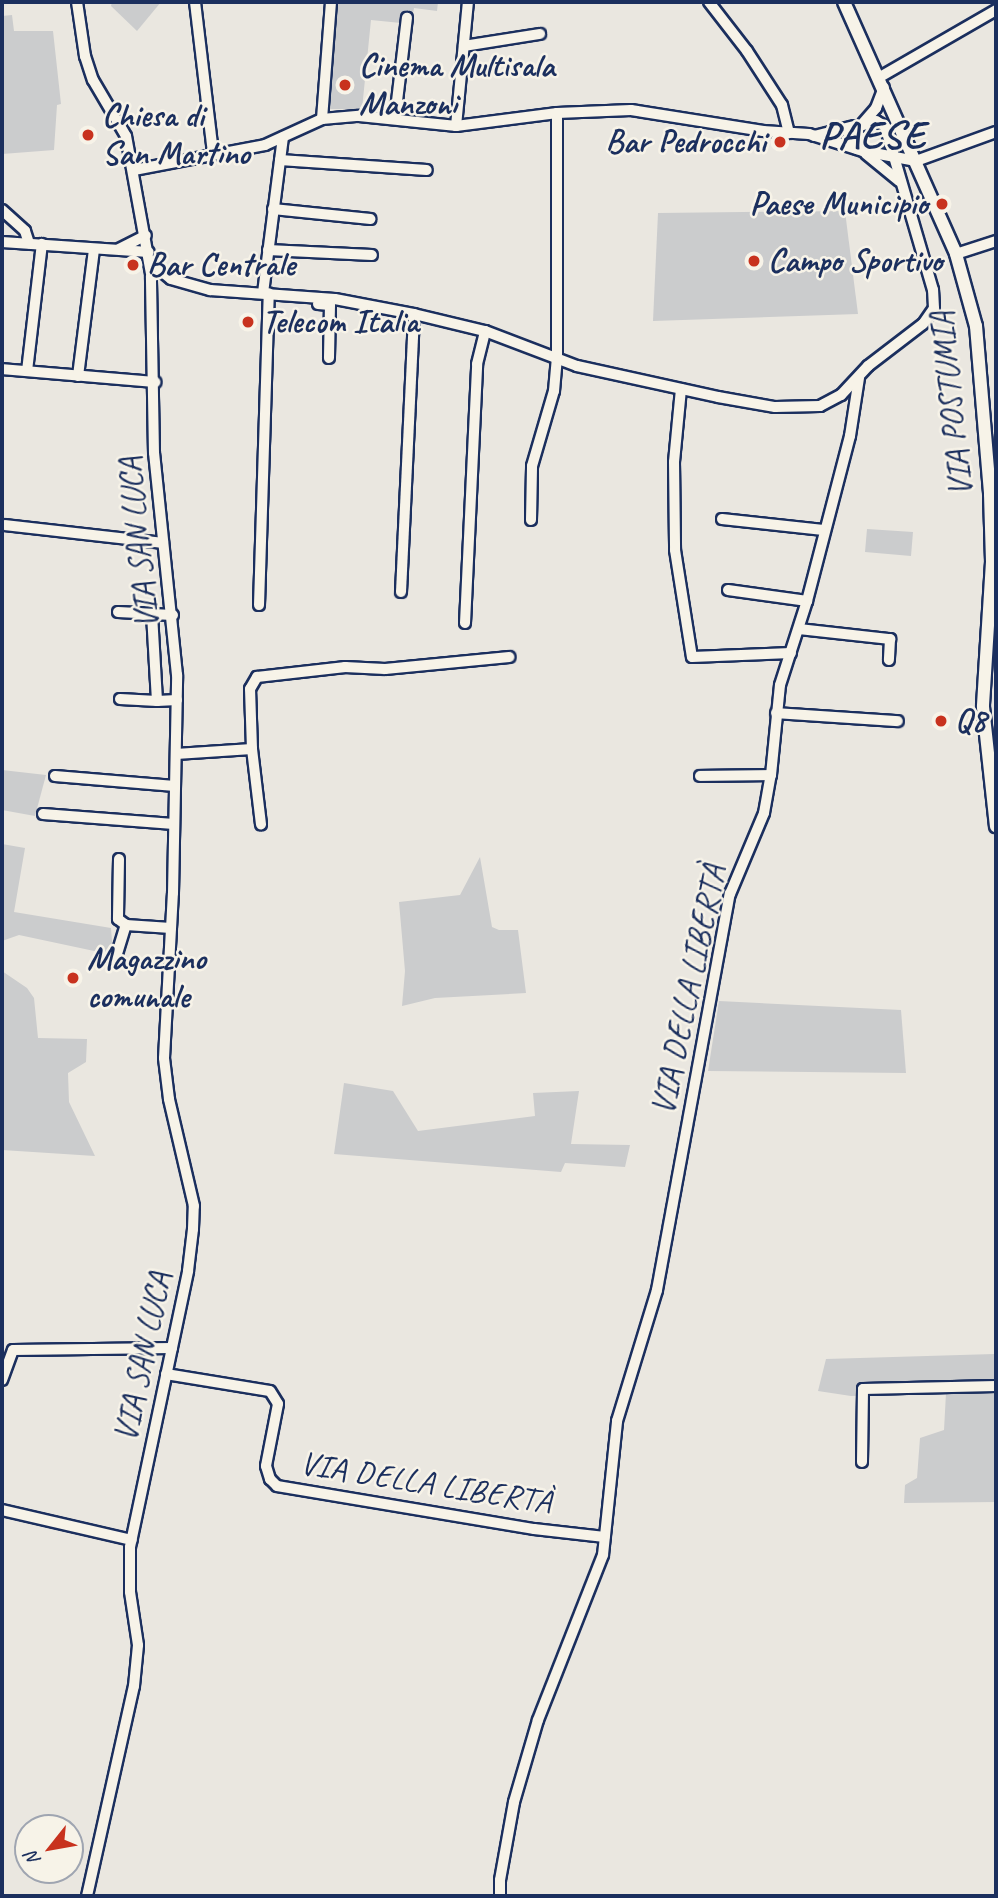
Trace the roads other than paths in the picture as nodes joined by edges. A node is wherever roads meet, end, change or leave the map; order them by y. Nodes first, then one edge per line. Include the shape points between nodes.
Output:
1 (77, 2) edge
2 (195, 2) edge
3 (331, 2) edge
4 (468, 2) edge
5 (709, 2) edge
6 (844, 2) edge
7 (996, 10) edge
8 (407, 18) dead end
9 (540, 33) dead end
10 (464, 46) junction
11 (882, 82) junction
12 (557, 113) junction
13 (395, 118) junction
14 (322, 119) junction
15 (876, 121) junction
16 (858, 124) junction
17 (900, 125) junction
18 (456, 126) junction
19 (996, 132) edge
20 (789, 133) junction
21 (814, 136) junction
22 (284, 137) junction
23 (906, 139) junction
24 (860, 150) junction
25 (889, 151) junction
26 (213, 154) junction
27 (280, 160) junction
28 (916, 161) junction
29 (135, 170) junction
30 (427, 170) dead end
31 (899, 181) junction
32 (2, 209) edge
33 (273, 209) junction
34 (370, 219) dead end
35 (146, 235) junction
36 (996, 241) edge
37 (2, 242) edge
38 (29, 243) junction
39 (42, 244) junction
40 (94, 249) junction
41 (114, 250) junction
42 (268, 250) junction
43 (149, 253) junction
44 (956, 254) junction
45 (372, 255) dead end
46 (159, 275) junction
47 (267, 295) junction
48 (414, 314) junction
49 (485, 331) junction
50 (329, 358) dead end
51 (557, 358) junction
52 (2, 369) edge
53 (27, 371) junction
54 (78, 376) junction
55 (859, 378) junction
56 (155, 382) junction
57 (996, 388) edge
58 (681, 389) junction
59 (983, 390) junction
60 (994, 518) edge
61 (722, 519) dead end
62 (531, 520) dead end
63 (5, 525) dead end
64 (823, 530) junction
65 (163, 543) junction
66 (993, 580) edge
67 (728, 590) dead end
68 (401, 592) dead end
69 (807, 601) junction
70 (258, 605) dead end
71 (118, 612) dead end
72 (152, 614) junction
73 (173, 615) junction
74 (465, 623) dead end
75 (799, 629) junction
76 (991, 639) edge
77 (791, 653) junction
78 (509, 657) dead end
79 (889, 660) dead end
80 (120, 699) dead end
81 (177, 700) junction
82 (157, 701) junction
83 (776, 713) junction
84 (898, 721) dead end
85 (252, 749) junction
86 (176, 754) junction
87 (771, 775) junction
88 (55, 776) dead end
89 (700, 776) dead end
90 (175, 786) junction
91 (994, 787) edge
92 (43, 814) dead end
93 (174, 824) junction
94 (261, 824) dead end
95 (996, 826) edge
96 (119, 859) dead end
97 (126, 925) junction
98 (171, 928) junction
99 (116, 957) dead end
100 (172, 1348) junction
101 (166, 1374) junction
102 (2, 1380) edge
103 (996, 1386) edge
104 (862, 1462) dead end
105 (2, 1510) edge
106 (605, 1537) junction
107 (132, 1540) junction
108 (87, 1896) edge
109 (500, 1896) edge

1 - 29 street via 93,80 127,136
2 - 26 street
3 - 14 street
4 - 10 street
5 - 20 street via 782,105
6 - 11 main road, VIA POSTUMIA
7 - 11 street
8 - 13 street
9 - 10 street
10 - 18 street
11 - 16 street via 876,108
11 - 17 main road, VIA POSTUMIA
12 - 18 street
12 - 20 street via 631,110
12 - 51 street
13 - 14 street
13 - 18 street
14 - 22 street
15 - 16 street
15 - 17 street
15 - 25 street via 885,126
16 - 21 street
16 - 24 street via 848,132 848,140
17 - 23 main road, VIA POSTUMIA
19 - 28 street
20 - 21 street
21 - 24 street
22 - 26 street
22 - 27 street
23 - 25 street
23 - 28 main road, VIA POSTUMIA
24 - 25 street
24 - 31 street
25 - 28 street
25 - 31 street
26 - 29 street
27 - 30 street
27 - 33 street
28 - 44 main road, VIA POSTUMIA
29 - 35 street
31 - 55 street via 935,300 928,319
32 - 38 street via 25,231
33 - 34 street
33 - 42 street
35 - 41 street
35 - 43 street
36 - 44 street
37 - 38 street
38 - 39 street
39 - 40 street
39 - 53 street
40 - 41 street
40 - 54 street
41 - 43 street
42 - 45 street
42 - 47 street
43 - 46 street
44 - 59 main road, VIA POSTUMIA via 976,326
46 - 47 street via 210,290
46 - 56 street, VIA SAN LUCA via 153,295
47 - 48 street via 335,299
47 - 50 street via 330,305
47 - 70 street
48 - 49 street
48 - 68 street
49 - 51 street
49 - 74 street via 477,364
51 - 58 street
51 - 62 street via 554,391 532,466
52 - 53 street
53 - 54 street
54 - 56 street
55 - 58 street via 820,406 803,409
55 - 64 street, VIA DELLA LIBERTÀ via 850,436
56 - 65 street, VIA SAN LUCA via 154,453
57 - 59 main road
58 - 77 street via 674,462 675,551 692,657
59 - 60 main road, VIA POSTUMIA
60 - 66 main road, VIA POSTUMIA
61 - 64 street
63 - 65 street
64 - 69 street, VIA DELLA LIBERTÀ
65 - 73 street, VIA SAN LUCA
66 - 76 main road, VIA POSTUMIA
67 - 69 street
69 - 75 street, VIA DELLA LIBERTÀ
71 - 72 street
72 - 73 street
72 - 82 street
73 - 81 street, VIA SAN LUCA
75 - 77 street, VIA DELLA LIBERTÀ
75 - 79 street via 890,639
76 - 91 main road, VIA POSTUMIA via 983,707
77 - 83 street, VIA DELLA LIBERTÀ
78 - 85 street via 257,677 250,688
80 - 82 street
81 - 82 street
81 - 86 street, VIA SAN LUCA
83 - 84 street
83 - 87 street, VIA DELLA LIBERTÀ
85 - 86 street
85 - 94 street
86 - 90 street, VIA SAN LUCA
87 - 89 street
87 - 106 street, VIA DELLA LIBERTÀ via 764,813 730,894 657,1290 617,1421
88 - 90 street
90 - 93 street, VIA SAN LUCA
91 - 95 main road, VIA POSTUMIA
92 - 93 street
93 - 98 street, VIA SAN LUCA
96 - 97 street via 118,919
97 - 98 street
97 - 99 street
98 - 100 street, VIA SAN LUCA via 165,1079 194,1206 188,1271
100 - 101 street, VIA SAN LUCA
100 - 102 street via 13,1350
101 - 106 street, VIA DELLA LIBERTÀ via 270,1391 278,1404 266,1466 277,1486
101 - 107 street, VIA SAN LUCA
103 - 104 street via 863,1389
105 - 107 street
106 - 109 street, VIA DELLA LIBERTÀ via 603,1555 538,1720 514,1801
107 - 108 street, VIA SAN LUCA via 130,1592 138,1664

